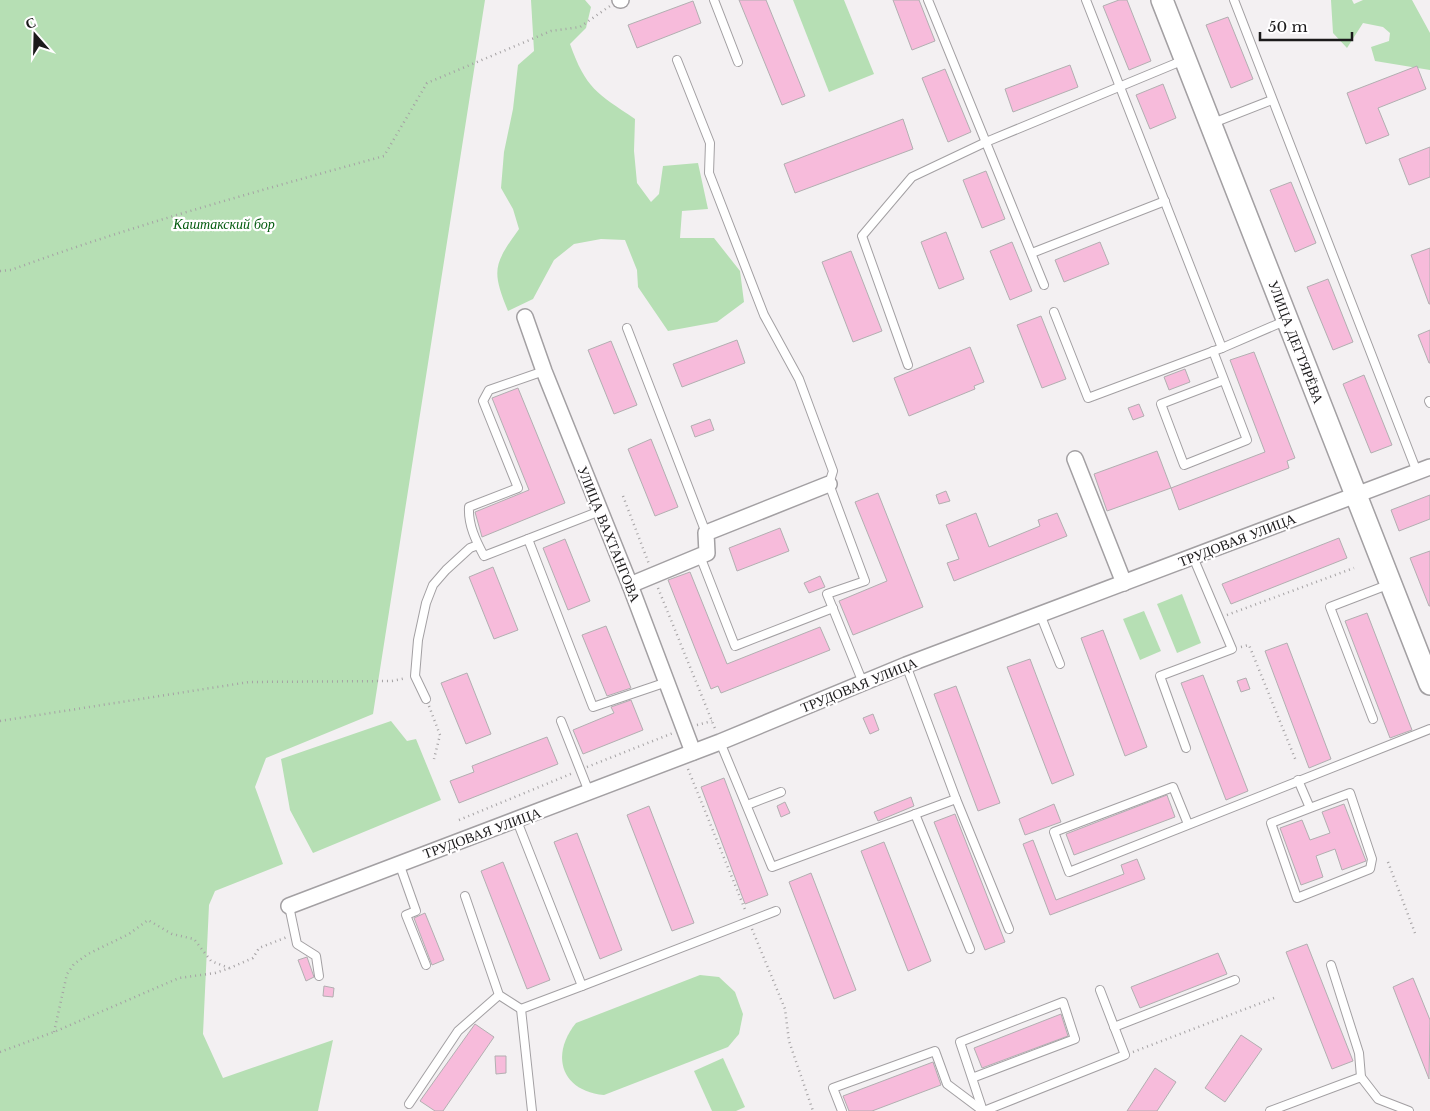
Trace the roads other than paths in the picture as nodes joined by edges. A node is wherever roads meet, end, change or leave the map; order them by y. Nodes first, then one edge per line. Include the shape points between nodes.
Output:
1 (714, 0) edge
2 (928, 0) edge
3 (1086, 0) edge
4 (1162, 0) edge
5 (1234, 0) edge
6 (677, 60) dead end
7 (1186, 60) junction
8 (738, 62) dead end
9 (1121, 86) junction
10 (1272, 100) junction
11 (1211, 124) junction
12 (986, 142) junction
13 (1165, 201) junction
14 (1032, 253) junction
15 (1044, 284) dead end
16 (1054, 312) dead end
17 (525, 317) dead end
18 (1288, 320) junction
19 (627, 328) dead end
20 (1222, 348) junction
21 (1213, 351) junction
22 (908, 365) dead end
23 (544, 371) junction
24 (1224, 380) junction
25 (1075, 459) dead end
26 (1424, 469) edge
27 (829, 484) junction
28 (1356, 495) junction
29 (600, 510) junction
30 (706, 533) junction
31 (528, 539) junction
32 (478, 545) junction
33 (700, 556) junction
34 (1192, 557) junction
35 (1124, 583) junction
36 (1391, 584) junction
37 (630, 585) junction
38 (833, 608) junction
39 (1040, 614) junction
40 (1060, 664) dead end
41 (906, 665) junction
42 (666, 682) junction
43 (863, 683) junction
44 (1430, 684) edge
45 (426, 699) road end
46 (1373, 718) dead end
47 (561, 721) dead end
48 (1430, 729) edge
49 (720, 742) junction
50 (1186, 748) dead end
51 (693, 752) junction
52 (1298, 780) junction
53 (589, 792) junction
54 (781, 792) dead end
55 (956, 799) junction
56 (747, 805) junction
57 (1310, 808) junction
58 (915, 814) junction
59 (517, 821) junction
60 (1188, 824) junction
61 (398, 863) junction
62 (465, 896) dead end
63 (289, 906) joint
64 (776, 911) dead end
65 (1009, 928) dead end
66 (970, 949) dead end
67 (426, 965) dead end
68 (1331, 965) dead end
69 (319, 976) dead end
70 (1234, 980) dead end
71 (582, 986) junction
72 (1100, 990) dead end
73 (500, 994) junction
74 (521, 1009) junction
75 (1114, 1027) junction
76 (1361, 1077) junction
77 (972, 1078) junction
78 (409, 1104) dead end
79 (532, 1111) edge
80 (842, 1111) edge
81 (984, 1111) edge
82 (1270, 1111) edge
83 (1410, 1111) edge

1 - 8 lane
2 - 12 lane
3 - 9 lane
4 - 7 street, УЛИЦА ДЕГТЯРЁВА
5 - 10 lane
6 - 27 lane via 710,144 709,173 764,315 800,379 833,471
7 - 9 lane
7 - 11 street, УЛИЦА ДЕГТЯРЁВА
9 - 12 lane
9 - 13 lane
10 - 11 lane
10 - 26 lane
11 - 18 street, УЛИЦА ДЕГТЯРЁВА
12 - 14 lane
12 - 22 lane via 912,177 862,236
13 - 14 lane
13 - 20 lane
14 - 15 lane
16 - 21 lane via 1088,398
17 - 23 street, УЛИЦА ВАХТАНГОВА
18 - 20 lane
18 - 28 street, УЛИЦА ДЕГТЯРЁВА
19 - 30 lane
20 - 21 lane
21 - 24 lane
23 - 29 street, УЛИЦА ВАХТАНГОВА
23 - 32 lane via 489,390 483,401 518,488 469,507 468,519
24 - 24 lane via 1248,440 1184,465 1161,404
25 - 35 street
26 - 28 street, ТРУДОВАЯ УЛИЦА
27 - 30 street
27 - 38 lane via 866,581 827,594
28 - 34 street, ТРУДОВАЯ УЛИЦА
28 - 36 street, УЛИЦА ДЕГТЯРЁВА
29 - 31 lane
29 - 37 street, УЛИЦА ВАХТАНГОВА
30 - 33 street via 707,553
31 - 32 lane via 484,556
31 - 42 lane via 593,707
32 - 45 lane via 470,548 433,585 426,603 415,676
33 - 37 street
33 - 38 lane via 735,646
34 - 35 street, ТРУДОВАЯ УЛИЦА
34 - 50 lane via 1232,649 1160,676
35 - 39 street, ТРУДОВАЯ УЛИЦА
36 - 44 street, УЛИЦА ДЕГТЯРЁВА
36 - 46 lane via 1330,607
37 - 42 street, УЛИЦА ВАХТАНГОВА
38 - 43 lane
39 - 40 lane
39 - 41 street, ТРУДОВАЯ УЛИЦА
41 - 43 street, ТРУДОВАЯ УЛИЦА
41 - 55 lane
42 - 51 street, УЛИЦА ВАХТАНГОВА
43 - 49 street, ТРУДОВАЯ УЛИЦА
47 - 53 lane
48 - 52 lane
49 - 51 street, ТРУДОВАЯ УЛИЦА
49 - 56 lane
51 - 53 street, ТРУДОВАЯ УЛИЦА
52 - 57 lane
52 - 60 lane
53 - 59 street, ТРУДОВАЯ УЛИЦА
54 - 56 lane
55 - 58 lane
55 - 65 lane
56 - 58 lane via 772,867
57 - 57 lane via 1271,824 1297,898 1370,869 1372,859 1350,793
58 - 66 lane
59 - 61 street, ТРУДОВАЯ УЛИЦА
59 - 71 lane
60 - 60 lane via 1069,872 1054,832 1173,787
61 - 63 street, ТРУДОВАЯ УЛИЦА
61 - 67 lane via 416,911 406,915
62 - 73 lane
63 - 69 lane via 297,944 316,956
64 - 71 lane
68 - 76 lane via 1359,1053
70 - 75 lane
71 - 74 lane
72 - 75 lane
73 - 74 lane
73 - 78 lane via 458,1031
74 - 79 lane
75 - 81 lane via 1125,1055
76 - 82 lane
76 - 83 lane via 1378,1099
77 - 77 lane via 960,1042 1063,1002 1075,1039
77 - 81 lane
80 - 81 lane via 833,1088 935,1051 947,1084

